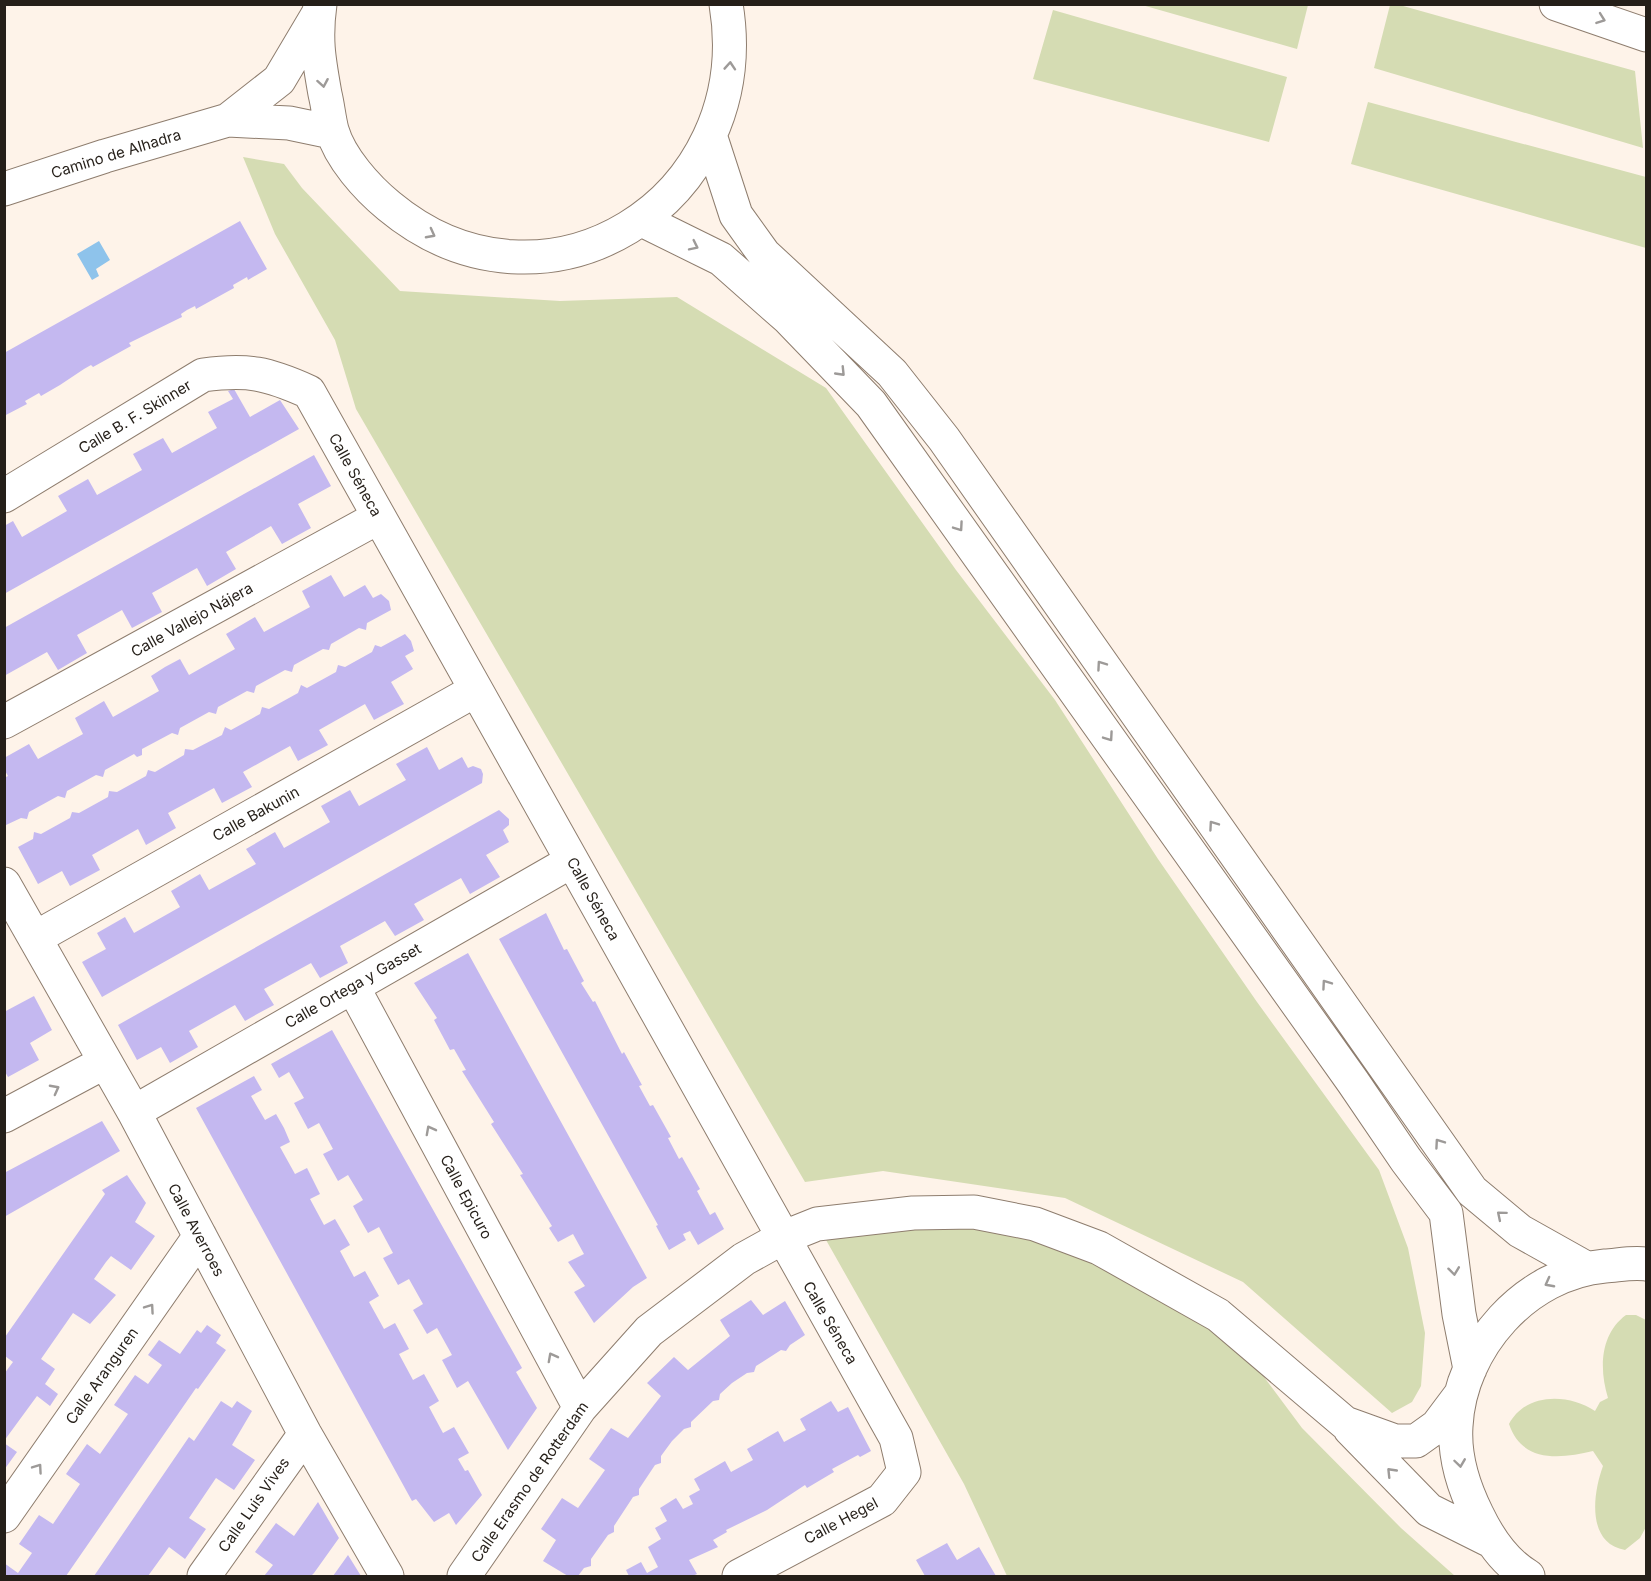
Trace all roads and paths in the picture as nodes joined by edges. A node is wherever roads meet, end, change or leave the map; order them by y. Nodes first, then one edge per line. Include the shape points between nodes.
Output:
1 (726, 4) edge
2 (1556, 4) edge
3 (320, 9) edge
4 (1647, 35) edge
5 (228, 120) junction
6 (332, 132) junction
7 (711, 138) junction
8 (4, 189) edge
9 (642, 220) junction
10 (275, 377) joint
11 (4, 496) edge
12 (379, 517) junction
13 (476, 690) junction
14 (4, 722) edge
15 (572, 861) junction
16 (4, 884) edge
17 (35, 938) junction
18 (353, 987) junction
19 (105, 1062) junction
20 (134, 1112) junction
21 (4, 1116) edge
22 (200, 1236) junction
23 (782, 1238) junction
24 (1647, 1264) edge
25 (1586, 1268) junction
26 (1465, 1382) junction
27 (580, 1408) junction
28 (1345, 1423) junction
29 (305, 1434) junction
30 (896, 1438) joint
31 (4, 1516) edge
32 (1490, 1540) junction
33 (204, 1576) edge
34 (387, 1576) edge
35 (464, 1576) edge
36 (739, 1576) edge
37 (1528, 1576) edge

7 -> 1 street via 724,105 730,69 731,33
2 -> 4 street
3 - 5 street, Camino de Alhadra via 279,80
3 -> 6 street via 316,42
5 - 6 street, Camino de Alhadra via 289,123
5 - 8 street, Camino de Alhadra
6 -> 9 street via 376,195 408,222 444,241 484,253 525,257 566,252 605,240
7 - 9 street via 670,197
25 -> 7 street via 1520,1231 1472,1191 944,439 892,373 764,254 736,215
9 -> 26 street via 721,259 789,319 871,404 1446,1213
10 - 11 street, Calle B. F. Skinner via 238,370 203,375
10 - 12 street, Calle Séneca via 309,392
12 - 13 street, Calle Séneca
12 - 14 street, Calle Vallejo Nájera
13 - 15 street, Calle Séneca
13 - 17 street, Calle Bakunin
15 - 18 street, Calle Ortega y Gasset
15 - 23 street, Calle Séneca
16 - 17 street, Calle Averroes
17 - 19 street, Calle Averroes
18 - 20 street, Calle Ortega y Gasset
27 -> 18 street, Calle Epicuro
19 - 20 street, Calle Averroes
21 -> 19 street
20 - 22 street, Calle Averroes
22 - 29 street, Calle Averroes
31 -> 22 street, Calle Aranguren
23 - 27 street, Calle Erasmo de Rotterdam via 744,1259 649,1331
23 - 28 street, Calle Erasmo de Rotterdam via 817,1224 914,1213 974,1212 1035,1224 1099,1248 1218,1315
23 - 30 street, Calle Séneca
24 - 25 street, Calle Erasmo de Rotterdam
25 -> 26 street, Calle Erasmo de Rotterdam via 1552,1281 1521,1300 1496,1325
26 - 28 street, Calle Erasmo de Rotterdam via 1437,1426 1416,1441 1395,1441
26 -> 32 street via 1456,1428 1464,1488
27 - 35 street, Calle Erasmo de Rotterdam
32 -> 28 street via 1429,1510
29 - 33 street, Calle Luis Vives
29 - 34 street, Calle Averroes
30 - 36 street, Calle Hegel via 904,1472 882,1500
32 - 37 street

